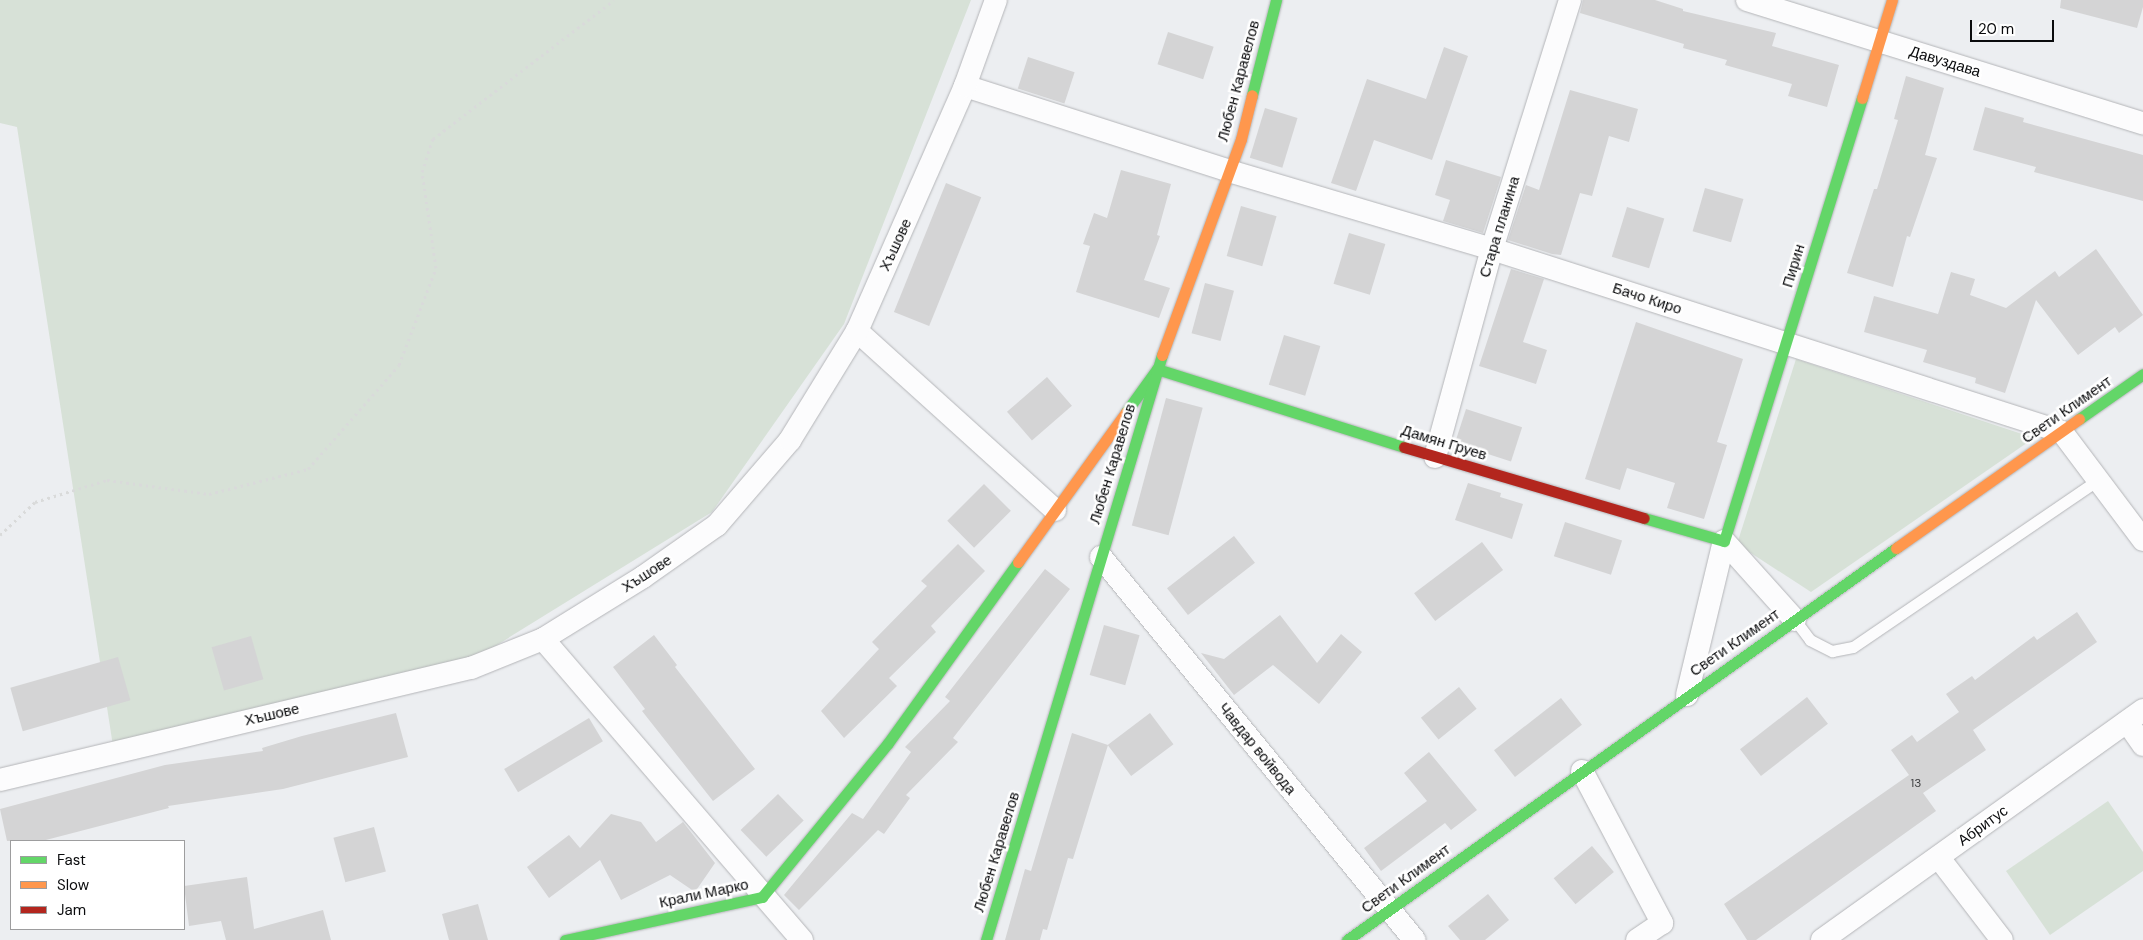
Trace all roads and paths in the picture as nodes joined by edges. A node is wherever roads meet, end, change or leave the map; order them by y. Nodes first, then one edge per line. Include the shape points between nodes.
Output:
1 (614, 0) edge
2 (996, 0) edge
3 (1276, 0) edge
4 (1570, 0) edge
5 (1747, 0) edge
6 (1892, 0) edge
7 (1879, 41) junction
8 (965, 86) junction
9 (2143, 123) edge
10 (1229, 171) junction
11 (1492, 249) junction
12 (857, 331) junction
13 (1785, 344) junction
14 (1158, 368) junction
15 (2143, 374) edge
16 (2062, 432) junction
17 (1435, 456) junction
18 (2098, 480) junction
19 (1055, 510) junction
20 (0, 535) edge
21 (2143, 540) edge
22 (1724, 541) junction
23 (1101, 557) junction
24 (1795, 620) junction
25 (543, 639) junction
26 (1687, 695) junction
27 (2135, 716) edge
28 (2143, 745) edge
29 (1582, 771) junction
30 (0, 780) edge
31 (1940, 858) junction
32 (762, 897) junction
33 (1389, 911) junction
34 (565, 940) edge
35 (802, 940) edge
36 (986, 940) edge
37 (1347, 940) edge
38 (1415, 940) edge
39 (1637, 940) edge
40 (1822, 940) edge
41 (2002, 940) edge

1 - 20 path via 433,139 422,172 436,268 399,365 308,469 209,494 107,480 35,502
2 - 8 street, Хъшове
3 - 10 street, Любен Каравелов via 1241,139
4 - 11 street, Стара планина
5 - 7 street, Давуздава
6 - 7 street, Пирин
7 - 9 street, Давуздава
7 - 13 street, Пирин
8 - 10 street, Бачо Киро
8 - 12 street, Хъшове
10 - 11 street, Бачо Киро
10 - 14 street, Любен Каравелов
11 - 13 street, Бачо Киро
11 - 17 street, Стара планина
12 - 19 street
12 - 25 street, Хъшове via 790,440 717,526
13 - 16 street, Бачо Киро
13 - 22 street, Пирин
14 - 17 street, Дамян Груев
14 - 19 street, Крали Марко
14 - 23 street, Любен Каравелов
15 - 16 street, Свети Климент
16 - 18 street
16 - 24 street, Свети Климент
17 - 22 street, Дамян Груев
18 - 21 street
18 - 24 lane via 1853,647 1832,651 1810,640
19 - 32 street, Крали Марко via 888,743
22 - 24 street
22 - 26 street
23 - 33 street, Чавдар войвода
23 - 36 street, Любен Каравелов
24 - 26 street, Свети Климент
25 - 30 street, Хъшове via 471,668
25 - 32 street
26 - 29 street, Свети Климент
27 - 28 street
27 - 31 street, Абритус
29 - 33 street, Свети Климент
29 - 39 street via 1662,923
31 - 40 street, Абритус
31 - 41 street
32 - 34 street, Крали Марко
32 - 35 street
33 - 37 street, Свети Климент
33 - 38 street, Чавдар войвода

